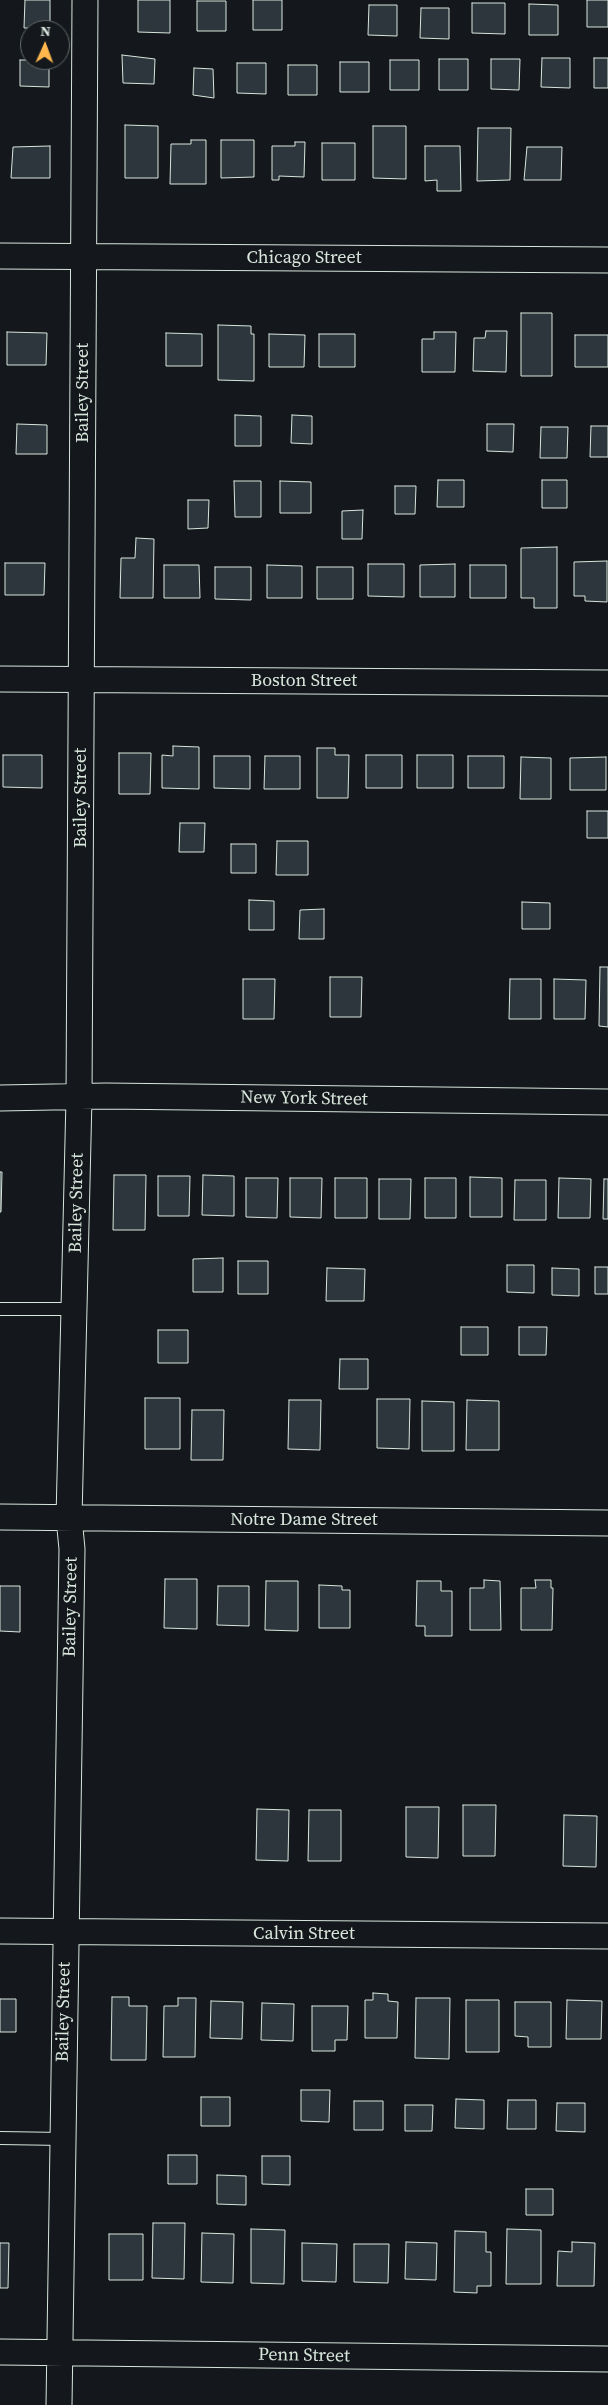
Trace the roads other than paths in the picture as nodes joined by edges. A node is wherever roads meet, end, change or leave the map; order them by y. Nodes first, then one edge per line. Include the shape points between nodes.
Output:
1 (85, 0) edge
2 (0, 256) edge
3 (84, 257) junction
4 (608, 260) edge
5 (0, 679) edge
6 (82, 679) junction
7 (608, 683) edge
8 (0, 1098) edge
9 (79, 1098) junction
10 (608, 1102) edge
11 (0, 1309) edge
12 (74, 1309) junction
13 (0, 1517) edge
14 (69, 1518) junction
15 (608, 1523) edge
16 (0, 1931) edge
17 (65, 1932) junction
18 (608, 1936) edge
19 (0, 2138) edge
20 (63, 2139) junction
21 (0, 2352) edge
22 (60, 2353) junction
23 (608, 2359) edge
24 (59, 2405) edge

1 - 3 street, Bailey Street
2 - 3 street, Chicago Street
3 - 4 street, Chicago Street
3 - 6 street, Bailey Street
5 - 6 street, Boston Street
6 - 7 street, Boston Street
6 - 9 street, Bailey Street
8 - 9 street, New York Street
9 - 10 street, New York Street
9 - 12 street, Bailey Street
11 - 12 lane
12 - 14 street, Bailey Street
13 - 14 street, Notre Dame Street
14 - 15 street, Notre Dame Street
14 - 17 street, Bailey Street via 72,1549
16 - 17 street, Calvin Street
17 - 18 street, Calvin Street
17 - 20 street, Bailey Street
19 - 20 lane
20 - 22 street, Bailey Street
21 - 22 street, Penn Street
22 - 23 street, Penn Street
22 - 24 street, Bailey Street

